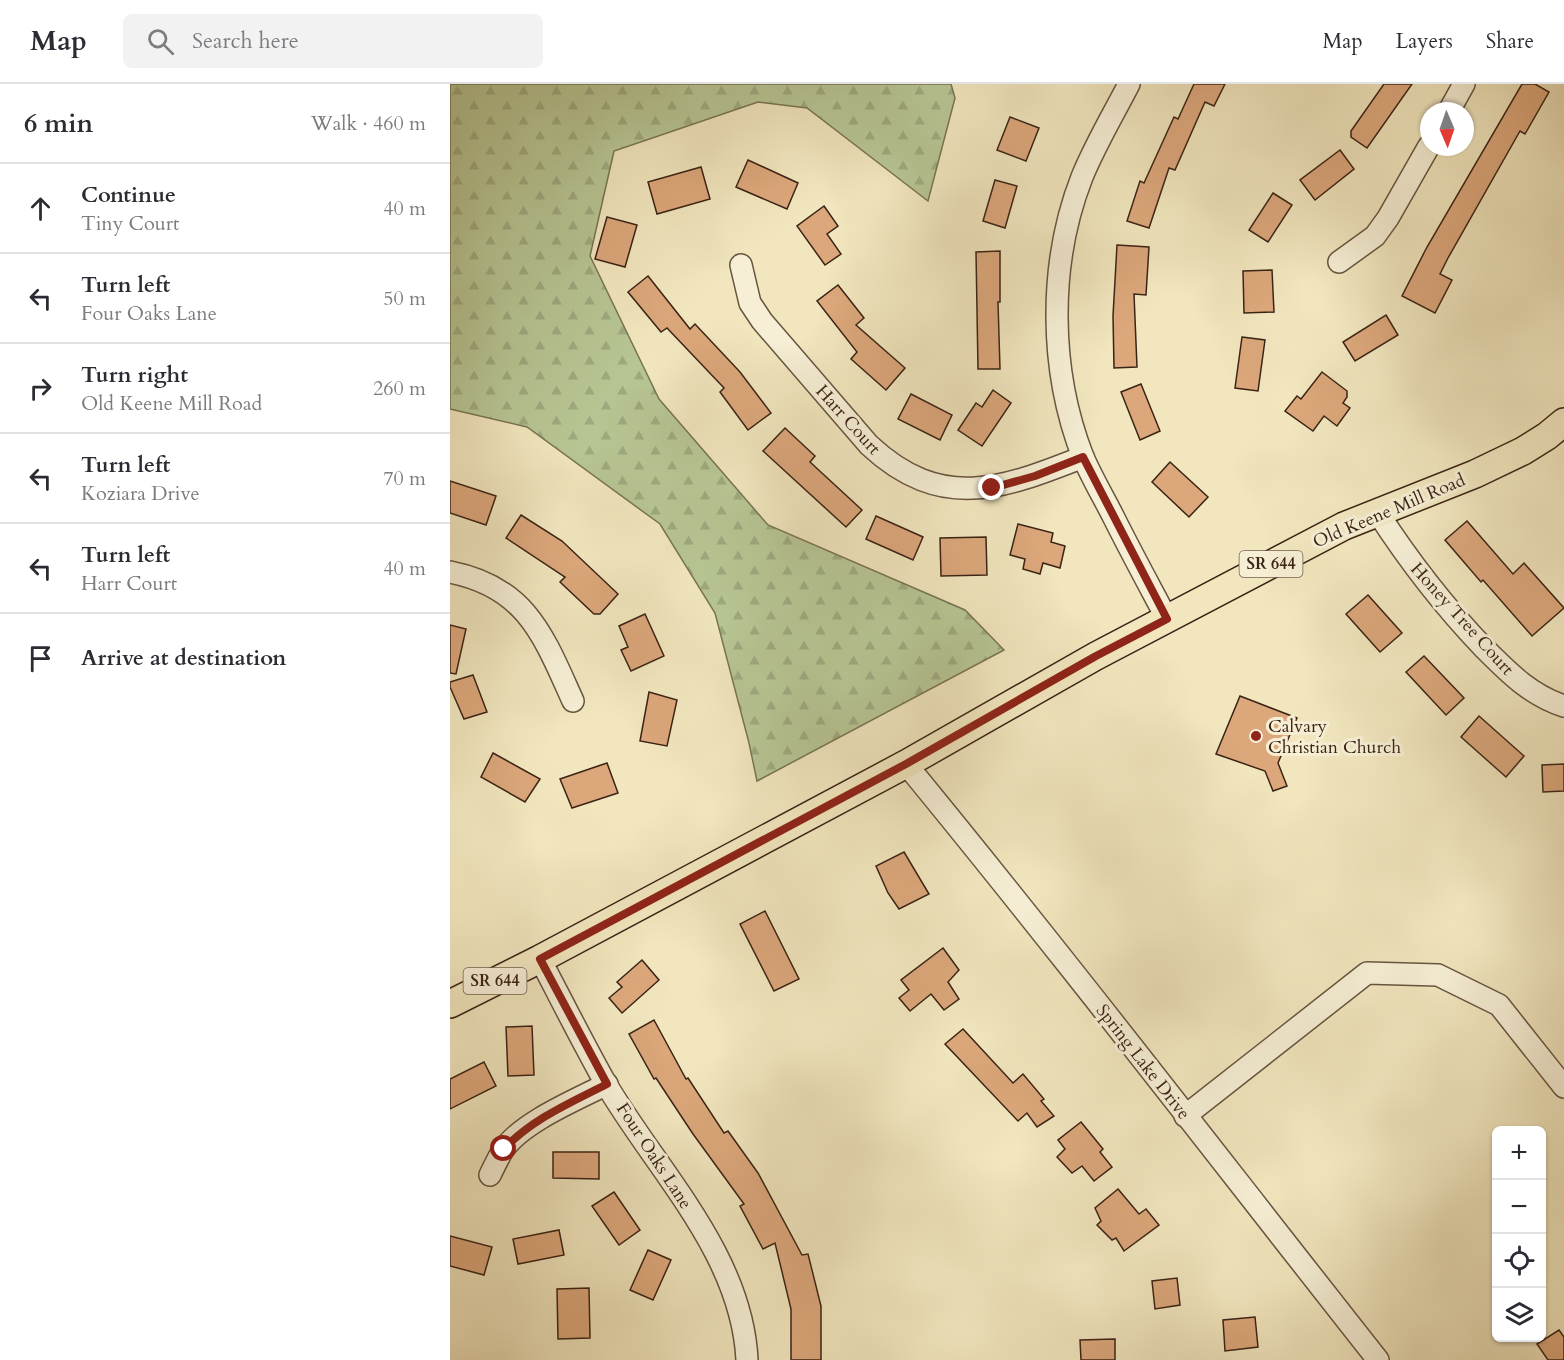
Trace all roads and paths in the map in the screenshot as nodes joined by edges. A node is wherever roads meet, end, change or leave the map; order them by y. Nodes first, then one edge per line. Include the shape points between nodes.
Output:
1 (1129, 84) edge
2 (1464, 84) edge
3 (1454, 102) edge
4 (1423, 156) edge
5 (1339, 262) dead end
6 (741, 265) dead end
7 (1564, 422) edge
8 (1083, 457) junction
9 (1378, 513) junction
10 (450, 572) edge
11 (1167, 619) junction
12 (573, 701) dead end
13 (1564, 706) edge
14 (906, 764) junction
15 (540, 959) junction
16 (450, 1004) edge
17 (607, 1084) junction
18 (1564, 1087) edge
19 (1185, 1116) junction
20 (490, 1175) dead end
21 (747, 1360) edge
22 (1378, 1360) edge

1 - 8 street via 1082,178 1060,269 1060,366
2 - 3 street
4 - 5 street via 1375,236
6 - 8 street, Harr Court via 750,303 762,321 868,445 904,472 939,485 992,488
7 - 9 main road, Old Keene Mill Road / SR 644 via 1523,451
8 - 11 street
9 - 11 main road, Old Keene Mill Road / SR 644 via 1344,526
9 - 13 street, Honey Tree Court via 1407,558 1465,628 1531,692
10 - 12 street via 493,587 516,603 546,641
11 - 14 main road, Old Keene Mill Road / SR 644
14 - 15 main road, Old Keene Mill Road / SR 644
14 - 19 street, Spring Lake Drive
15 - 16 main road, Old Keene Mill Road / SR 644
15 - 17 street, Four Oaks Lane
17 - 20 street via 519,1133 504,1149
17 - 21 street, Four Oaks Lane via 708,1238 726,1273 742,1323
18 - 19 street via 1499,1005 1438,975 1367,973
19 - 22 street, Spring Lake Drive

